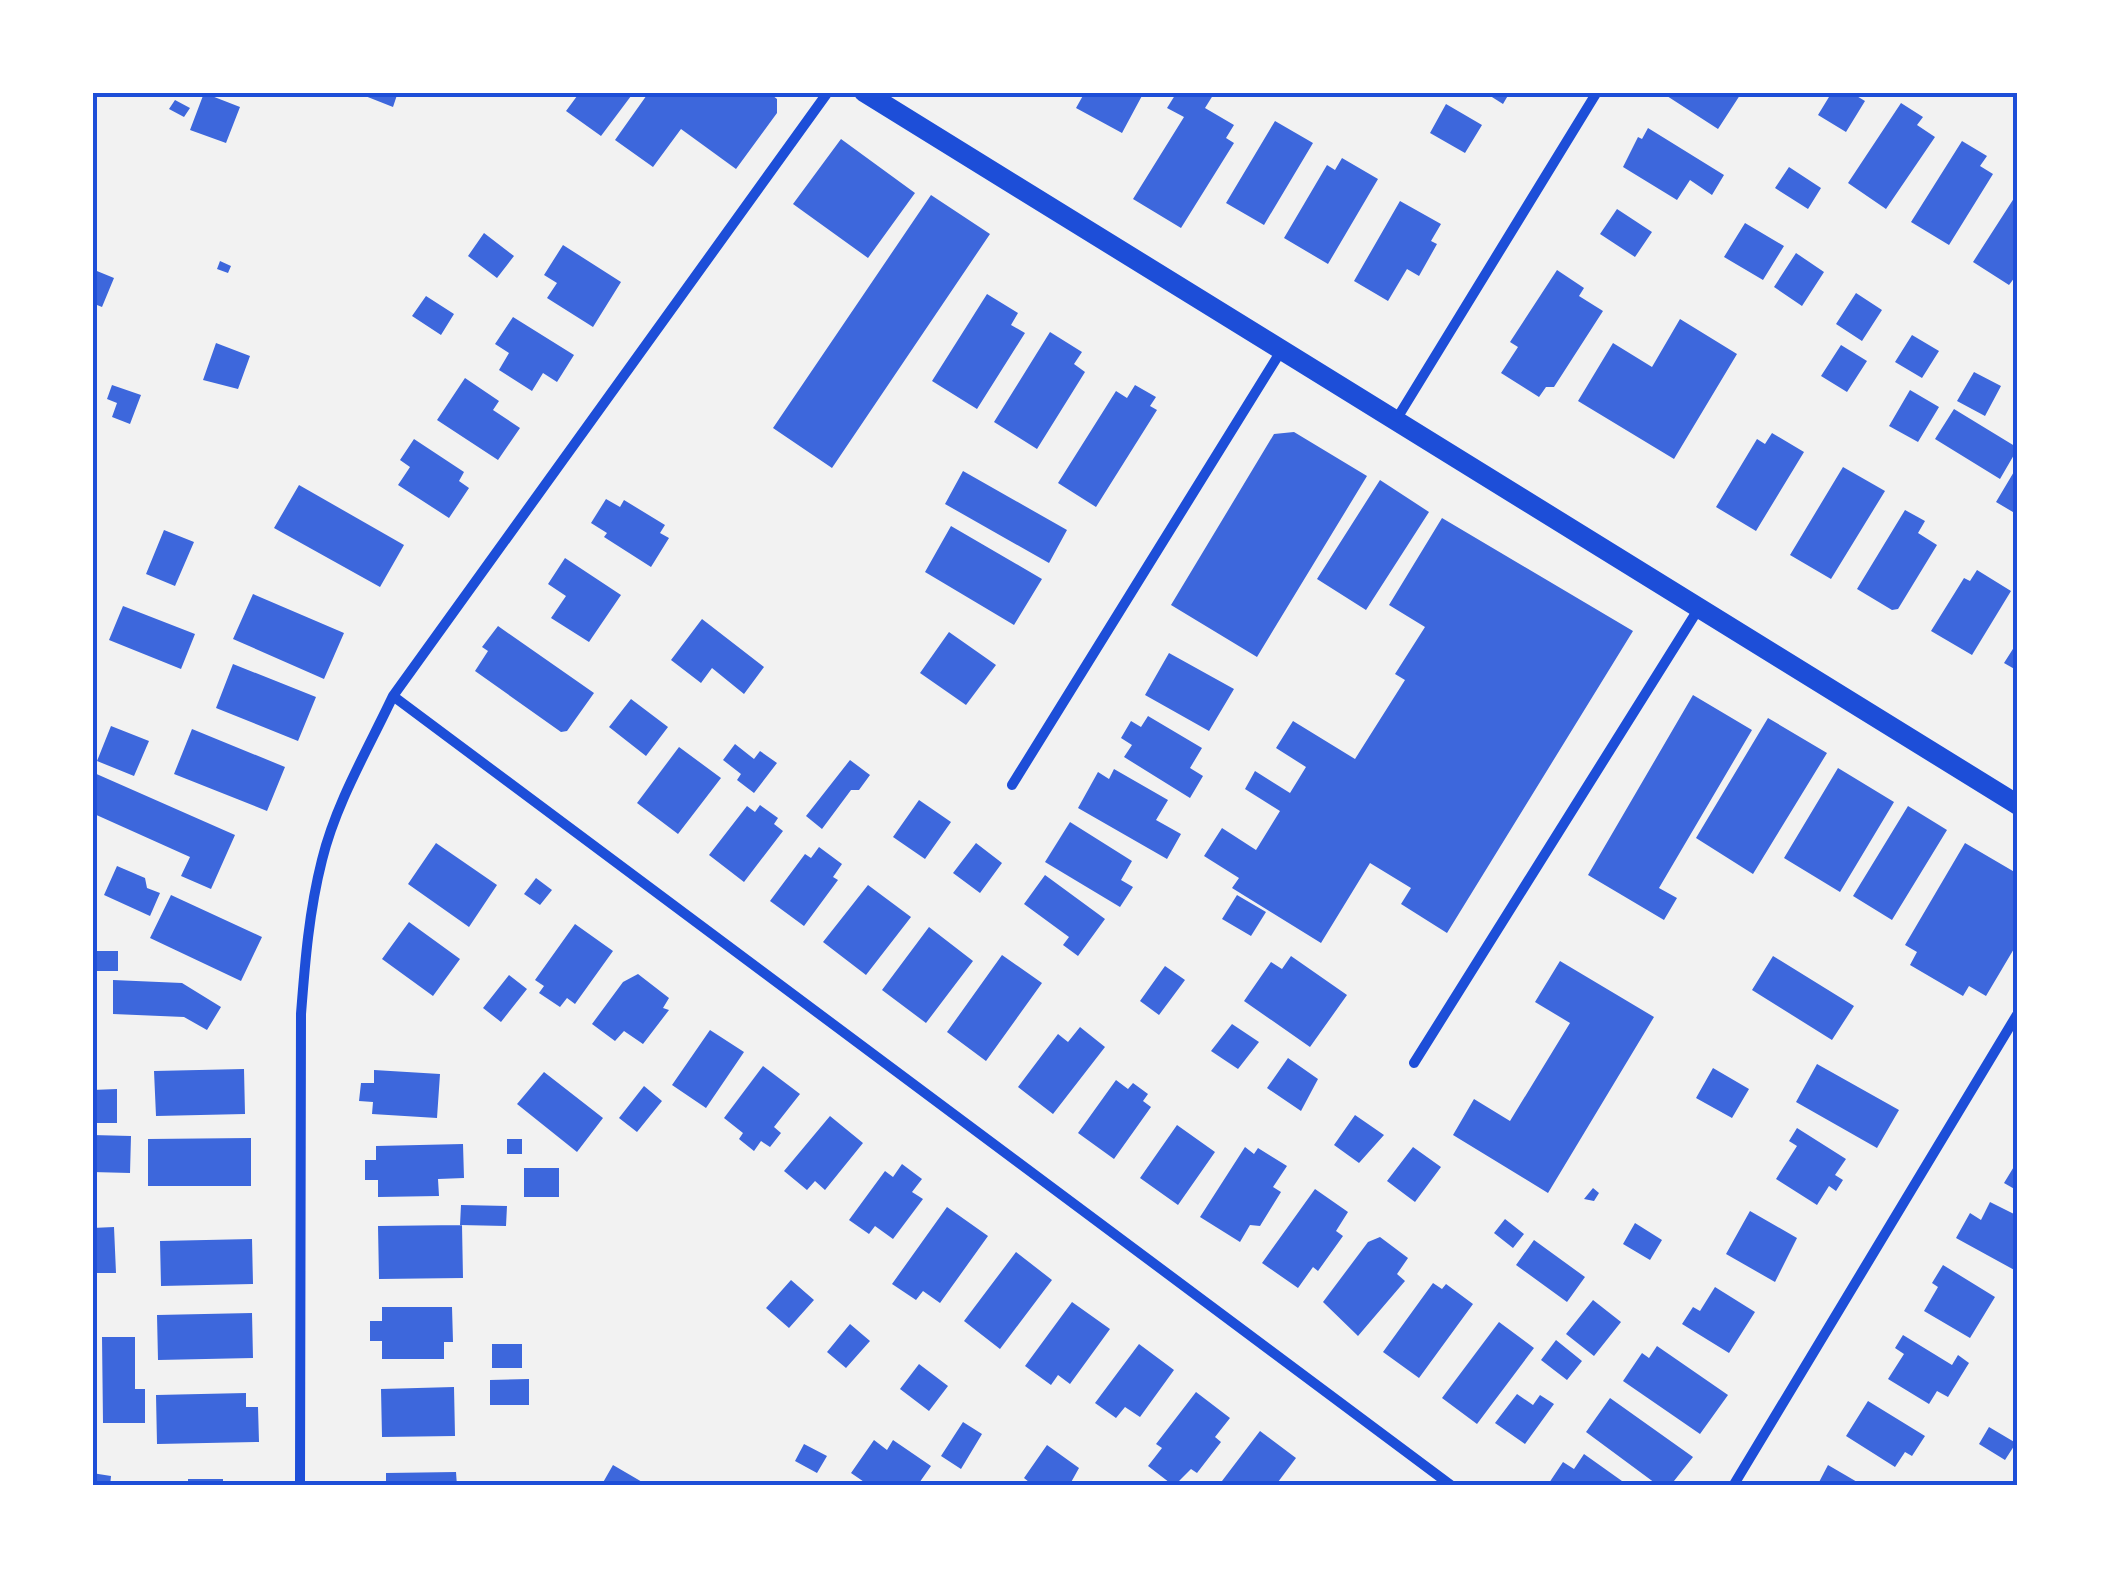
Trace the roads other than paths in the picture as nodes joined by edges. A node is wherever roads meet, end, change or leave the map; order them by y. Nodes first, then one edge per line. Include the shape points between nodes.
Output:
1 (828, 92) edge
2 (864, 92) edge
3 (1597, 92) edge
4 (1281, 350) junction
5 (1395, 421) junction
6 (1699, 608) junction
7 (394, 696) junction
8 (1012, 786) dead end
9 (2018, 805) edge
10 (2018, 1013) edge
11 (1414, 1063) dead end
12 (300, 1486) edge
13 (1452, 1486) edge
14 (1733, 1486) edge

1 - 7 street
2 - 4 main road
3 - 5 street
4 - 5 main road
4 - 8 street
5 - 6 main road
6 - 9 main road
6 - 11 street
7 - 12 street via 322,856 306,938
7 - 13 street
10 - 14 street

